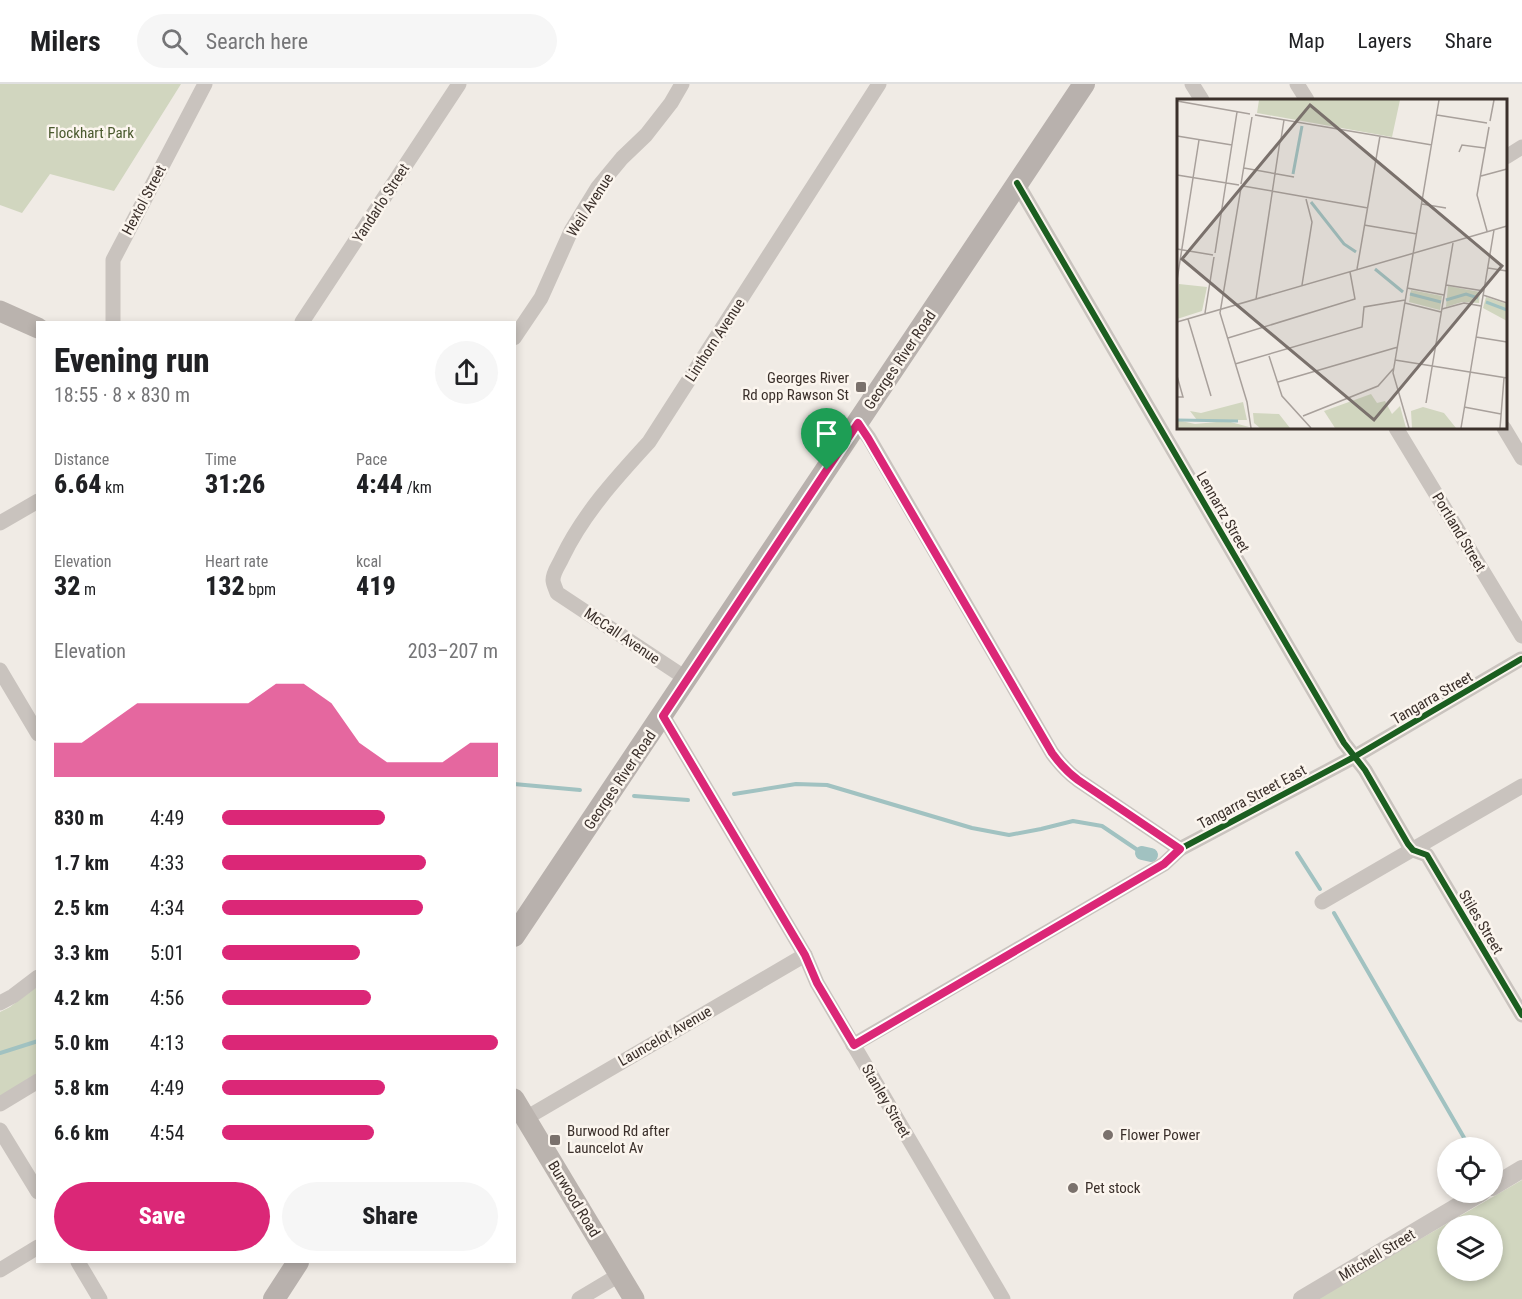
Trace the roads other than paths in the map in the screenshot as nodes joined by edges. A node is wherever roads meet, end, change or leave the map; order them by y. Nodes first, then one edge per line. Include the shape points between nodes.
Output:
1 (205, 84) edge
2 (459, 84) edge
3 (682, 84) edge
4 (879, 84) edge
5 (1084, 84) edge
6 (1192, 84) edge
7 (1297, 84) edge
8 (1201, 99) edge
9 (1306, 99) edge
10 (1522, 147) edge
11 (1507, 156) edge
12 (1017, 183) junction
13 (0, 310) edge
14 (113, 321) edge
15 (303, 321) edge
16 (36, 327) edge
17 (516, 335) edge
18 (858, 423) junction
19 (1397, 429) edge
20 (1505, 429) edge
21 (1522, 458) edge
22 (36, 502) edge
23 (0, 523) edge
24 (557, 593) joint
25 (1522, 636) edge
26 (1522, 656) edge
27 (0, 670) edge
28 (687, 679) junction
29 (663, 716) junction
30 (36, 731) edge
31 (1354, 756) junction
32 (1522, 786) edge
33 (1180, 849) junction
34 (1413, 850) junction
35 (1322, 902) dead end
36 (516, 933) edge
37 (805, 955) junction
38 (36, 979) edge
39 (0, 1003) edge
40 (1522, 1015) edge
41 (854, 1045) junction
42 (36, 1082) edge
43 (516, 1102) edge
44 (0, 1104) edge
45 (526, 1118) junction
46 (0, 1130) edge
47 (1522, 1169) edge
48 (1503, 1180) edge
49 (36, 1189) edge
50 (1463, 1203) edge
51 (36, 1248) edge
52 (79, 1263) edge
53 (297, 1263) edge
54 (0, 1270) edge
55 (620, 1275) junction
56 (99, 1299) edge
57 (274, 1299) edge
58 (579, 1299) edge
59 (634, 1299) edge
60 (1003, 1299) edge
61 (1302, 1299) edge

1 - 14 street, Hextol Street via 113,260
2 - 15 street, Yandarlo Street
3 - 17 street, Weil Avenue via 646,135 598,187 571,231 541,298
4 - 24 street, Linthorn Avenue via 649,442 608,487 568,545 555,572
5 - 12 main road, Georges River Road
6 - 8 street
7 - 9 street
10 - 11 street
12 - 18 main road, Georges River Road
12 - 31 street, Lennartz Street
13 - 16 main road
18 - 28 main road, Georges River Road
18 - 33 street via 1060,765
19 - 25 street, Portland Street
20 - 21 street
22 - 23 street
24 - 28 street, McCall Avenue
26 - 31 street, Tangarra Street
27 - 30 street
28 - 29 main road, Georges River Road
29 - 36 main road, Georges River Road
29 - 37 street, Stanley Street
31 - 33 street, Tangarra Street East
31 - 34 street, Lennartz Street
32 - 34 street
33 - 41 street, Tangarra Street East via 1164,864
34 - 35 street
34 - 40 street, Stiles Street via 1427,855
37 - 41 street, Stanley Street
37 - 45 street, Launcelot Avenue
38 - 39 street
41 - 60 street, Stanley Street
42 - 44 street
43 - 45 main road, Burwood Road
45 - 55 main road, Burwood Road
46 - 49 street
47 - 48 street
50 - 61 street, Mitchell Street
51 - 54 street
52 - 56 street
53 - 57 main road
55 - 58 street
55 - 59 main road, Burwood Road

